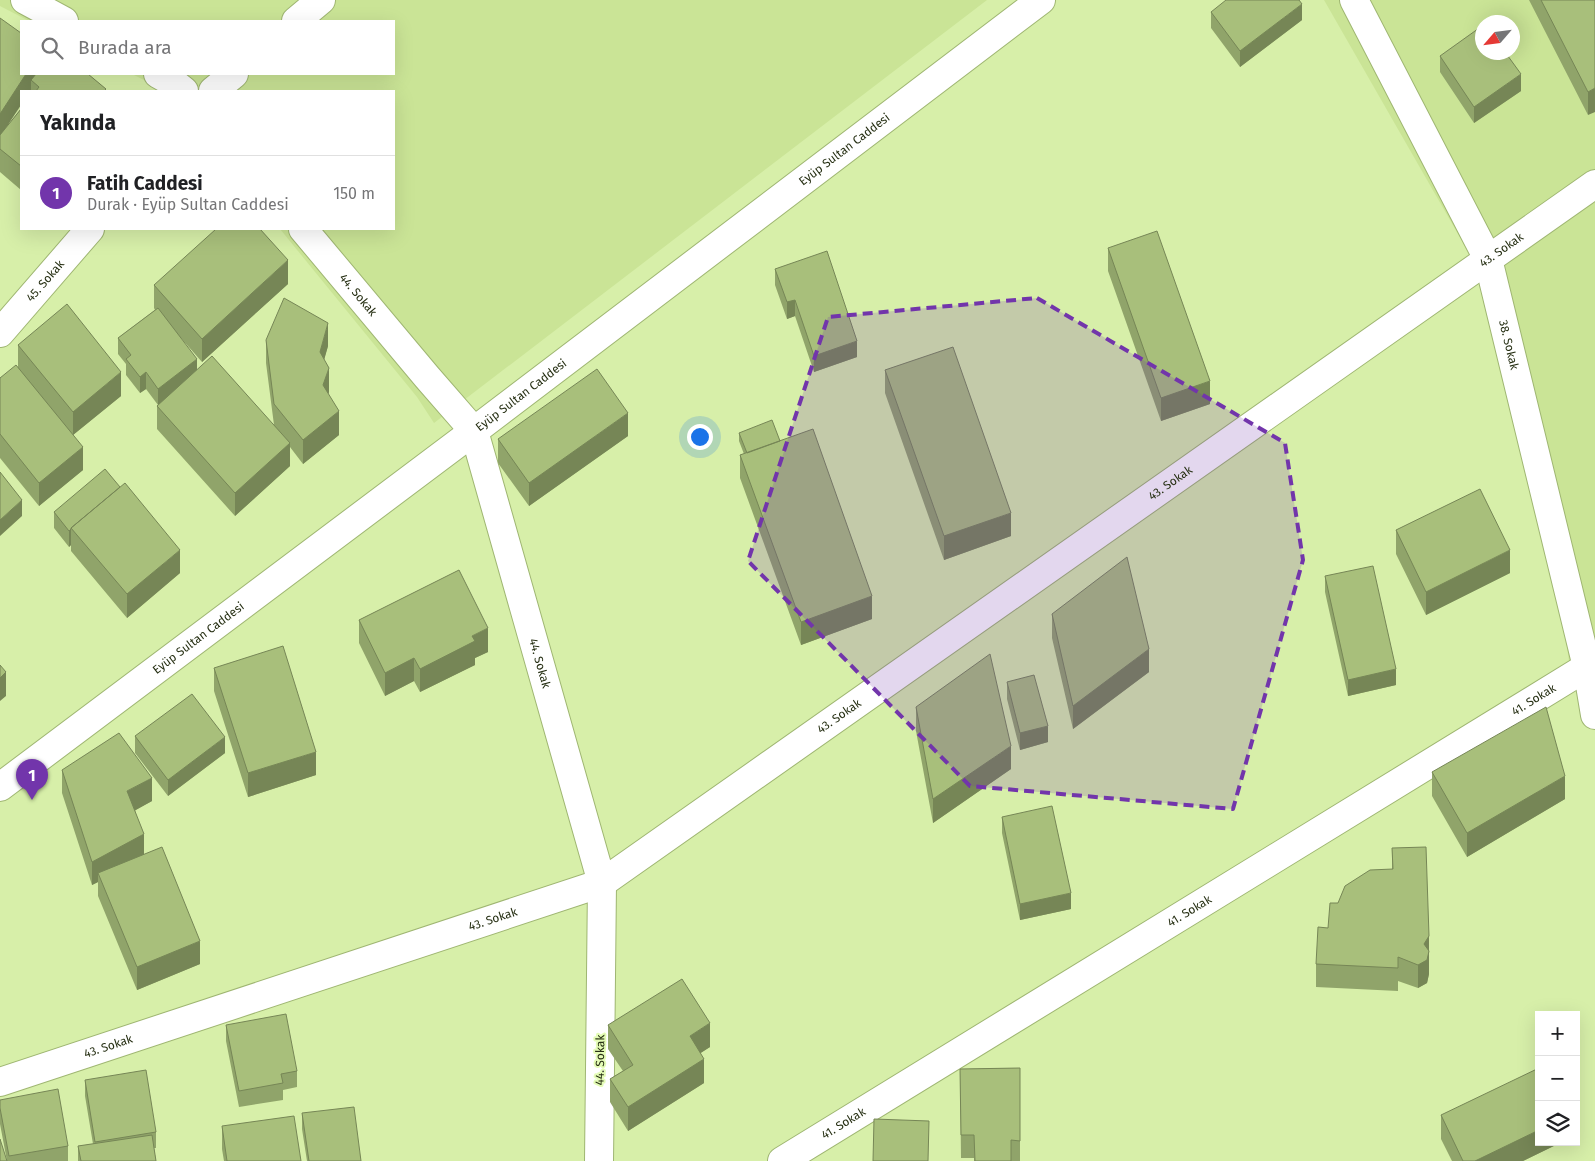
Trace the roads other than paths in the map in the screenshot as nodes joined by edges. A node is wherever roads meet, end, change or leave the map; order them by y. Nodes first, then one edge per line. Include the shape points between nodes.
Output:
1 (26, 0) edge
2 (321, 0) edge
3 (1041, 0) edge
4 (1354, 0) edge
5 (62, 20) edge
6 (297, 20) edge
7 (160, 75) edge
8 (233, 75) edge
9 (183, 90) edge
10 (214, 90) edge
11 (1595, 184) edge
12 (89, 230) edge
13 (304, 230) edge
14 (1488, 259) junction
15 (0, 334) edge
16 (474, 431) junction
17 (1591, 664) edge
18 (1595, 715) edge
19 (0, 787) edge
20 (602, 884) junction
21 (0, 1082) edge
22 (599, 1161) edge
23 (782, 1161) edge

1 - 5 street
2 - 6 street
3 - 16 street, Eyüp Sultan Caddesi
4 - 14 street, 38. Sokak
7 - 9 street
8 - 10 street
11 - 14 street, 43. Sokak
12 - 15 street, 45. Sokak
13 - 16 street, 44. Sokak
14 - 17 street, 38. Sokak
14 - 20 street, 43. Sokak
16 - 19 street, Eyüp Sultan Caddesi
16 - 20 street, 44. Sokak
17 - 18 street, 38. Sokak
17 - 23 street, 41. Sokak
20 - 21 street, 43. Sokak
20 - 22 street, 44. Sokak

